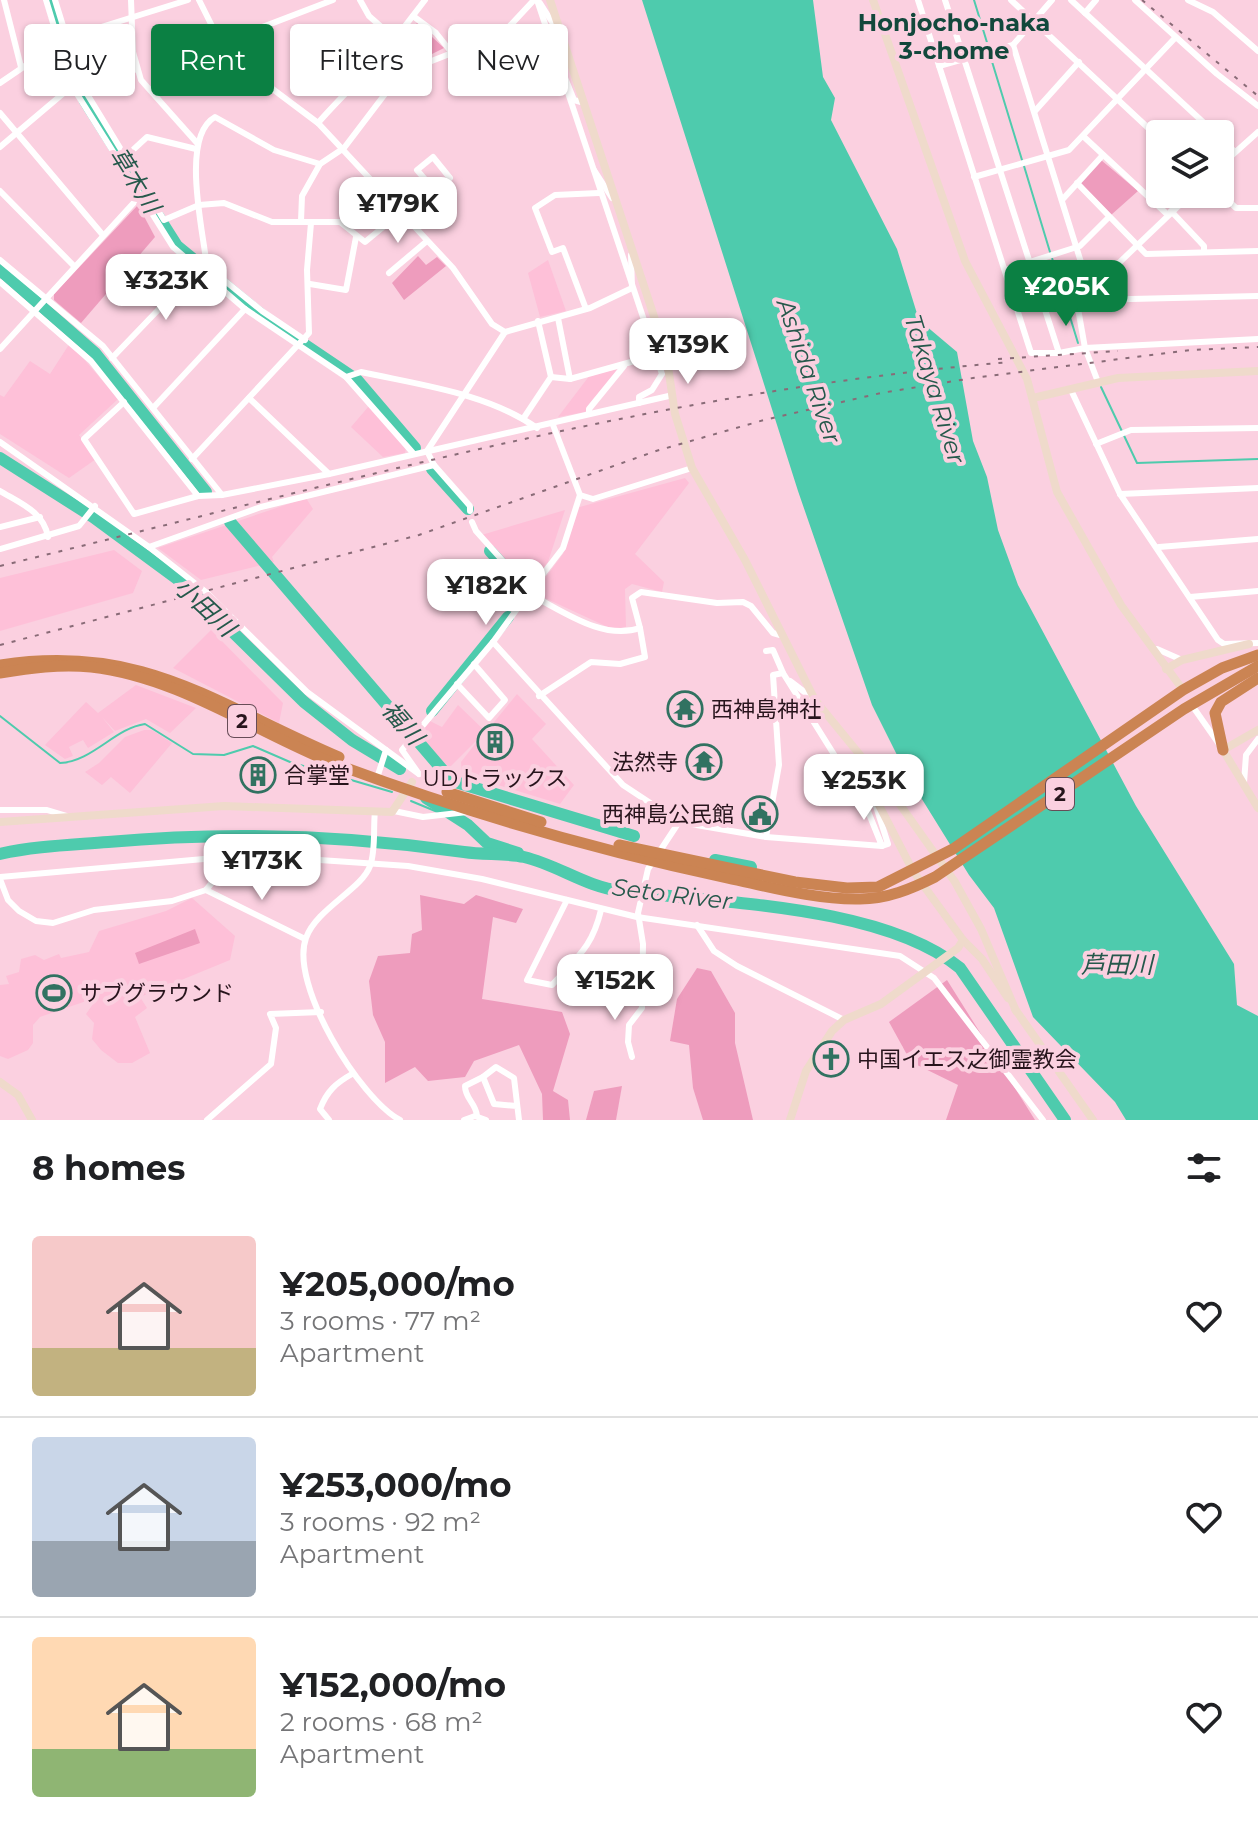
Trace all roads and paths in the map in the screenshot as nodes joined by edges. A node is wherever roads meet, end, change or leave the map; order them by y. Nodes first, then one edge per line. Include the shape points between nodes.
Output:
1 (4, 0) edge
2 (46, 0) edge
3 (55, 0) edge
4 (131, 0) edge
5 (188, 0) edge
6 (199, 0) edge
7 (333, 0) edge
8 (360, 0) edge
9 (425, 0) edge
10 (536, 0) edge
11 (550, 0) edge
12 (873, 0) edge
13 (918, 0) edge
14 (945, 0) edge
15 (1011, 0) edge
16 (1052, 0) edge
17 (1071, 0) edge
18 (1096, 0) edge
19 (1135, 0) edge
20 (1188, 0) edge
21 (1085, 13) junction
22 (413, 16) junction
23 (135, 19) junction
24 (1034, 22) junction
25 (557, 23) junction
26 (56, 24) edge
27 (59, 24) edge
28 (116, 24) edge
29 (135, 24) edge
30 (209, 24) edge
31 (270, 24) edge
32 (378, 24) edge
33 (407, 24) edge
34 (513, 24) edge
35 (543, 24) edge
36 (1175, 38) junction
37 (1013, 45) junction
38 (448, 48) edge
39 (1258, 51) edge
40 (448, 55) edge
41 (963, 59) junction
42 (135, 60) edge
43 (1079, 62) junction
44 (24, 65) edge
45 (939, 66) junction
46 (21, 67) junction
47 (137, 69) joint
48 (1146, 69) junction
49 (0, 83) edge
50 (568, 85) edge
51 (274, 91) edge
52 (62, 96) edge
53 (83, 96) edge
54 (343, 96) edge
55 (567, 96) edge
56 (1116, 98) junction
57 (581, 102) junction
58 (1258, 106) edge
59 (1035, 111) junction
60 (0, 113) edge
61 (1201, 120) edge
62 (318, 123) junction
63 (1146, 126) edge
64 (1258, 132) edge
65 (16, 133) junction
66 (1083, 136) junction
67 (196, 146) junction
68 (0, 147) edge
69 (344, 148) junction
70 (1235, 152) edge
71 (1047, 155) junction
72 (1103, 155) junction
73 (122, 160) junction
74 (320, 164) junction
75 (590, 164) junction
76 (999, 169) junction
77 (974, 177) junction
78 (1077, 183) junction
79 (0, 191) edge
80 (435, 191) junction
81 (599, 193) junction
82 (139, 197) junction
83 (1062, 200) junction
84 (615, 202) junction
85 (199, 205) junction
86 (1234, 206) edge
87 (1176, 208) edge
88 (1258, 208) edge
89 (1170, 213) junction
90 (403, 215) junction
91 (1109, 217) junction
92 (301, 221) junction
93 (161, 222) junction
94 (311, 223) junction
95 (102, 234) junction
96 (356, 237) junction
97 (427, 241) junction
98 (1138, 245) junction
99 (631, 247) junction
100 (1075, 248) junction
101 (1258, 251) edge
102 (1204, 252) junction
103 (0, 260) edge
104 (1030, 262) junction
105 (74, 266) junction
106 (200, 266) junction
107 (1005, 270) junction
108 (389, 273) dead end
109 (0, 282) edge
110 (310, 284) junction
111 (632, 288) junction
112 (1087, 293) junction
113 (1258, 296) edge
114 (43, 298) junction
115 (33, 309) junction
116 (245, 309) junction
117 (586, 309) junction
118 (558, 318) junction
119 (645, 320) junction
120 (538, 321) junction
121 (505, 332) junction
122 (1258, 339) edge
123 (302, 343) junction
124 (1, 346) edge
125 (1085, 348) junction
126 (666, 353) junction
127 (1059, 353) junction
128 (656, 355) junction
129 (112, 358) junction
130 (624, 366) junction
131 (1258, 371) edge
132 (348, 376) junction
133 (551, 377) junction
134 (570, 379) junction
135 (1098, 382) junction
136 (1071, 390) junction
137 (462, 394) junction
138 (673, 395) junction
139 (249, 398) junction
140 (1033, 398) junction
141 (124, 402) junction
142 (639, 403) junction
143 (153, 408) junction
144 (589, 414) junction
145 (523, 419) junction
146 (553, 425) junction
147 (537, 428) junction
148 (1258, 428) edge
149 (0, 442) edge
150 (1096, 444) junction
151 (427, 451) junction
152 (413, 453) junction
153 (192, 459) junction
154 (434, 465) junction
155 (692, 468) junction
156 (329, 474) junction
157 (1258, 488) edge
158 (0, 491) edge
159 (1120, 494) junction
160 (222, 495) junction
161 (580, 495) junction
162 (198, 496) junction
163 (94, 507) junction
164 (470, 511) dead end
165 (40, 517) junction
166 (472, 522) dead end
167 (0, 527) edge
168 (48, 537) junction
169 (1258, 539) edge
170 (149, 547) junction
171 (1159, 547) junction
172 (0, 549) edge
173 (1258, 591) edge
174 (529, 593) junction
175 (1190, 597) junction
176 (640, 628) junction
177 (1140, 632) junction
178 (780, 635) junction
179 (493, 642) junction
180 (1253, 644) edge
181 (766, 651) dead end
182 (1258, 655) edge
183 (1182, 660) junction
184 (474, 664) junction
185 (0, 665) edge
186 (1258, 666) edge
187 (1166, 669) junction
188 (0, 673) edge
189 (783, 673) junction
190 (1258, 678) edge
191 (457, 684) junction
192 (1179, 693) junction
193 (539, 696) junction
194 (815, 700) junction
195 (1187, 707) junction
196 (1258, 730) edge
197 (1258, 739) edge
198 (1223, 750) junction
199 (385, 752) junction
200 (860, 758) junction
201 (380, 771) junction
202 (413, 781) junction
203 (1246, 790) junction
204 (874, 792) junction
205 (1258, 808) edge
206 (0, 810) edge
207 (394, 811) junction
208 (479, 811) junction
209 (374, 814) junction
210 (70, 817) junction
211 (0, 822) edge
212 (679, 822) junction
213 (766, 837) junction
214 (882, 846) junction
215 (657, 856) junction
216 (250, 857) junction
217 (371, 862) junction
218 (913, 871) junction
219 (0, 878) edge
220 (922, 884) junction
221 (206, 890) junction
222 (567, 900) junction
223 (601, 910) junction
224 (637, 915) junction
225 (697, 925) junction
226 (305, 939) junction
227 (960, 944) junction
228 (986, 965) junction
229 (1000, 970) junction
230 (1016, 1011) junction
231 (321, 1012) junction
232 (844, 1020) junction
233 (632, 1057) dead end
234 (352, 1074) junction
235 (483, 1077) junction
236 (0, 1082) edge
237 (517, 1106) junction
238 (477, 1116) junction
239 (32, 1120) edge
240 (207, 1120) edge
241 (329, 1120) edge
242 (400, 1120) edge
243 (464, 1120) edge
244 (486, 1120) edge
245 (519, 1120) edge
246 (790, 1120) edge
247 (1043, 1120) edge
248 (1093, 1120) edge

1 - 46 street
2 - 26 street
3 - 27 street
4 - 23 street
5 - 23 street
6 - 30 street
7 - 31 street
8 - 32 street
9 - 22 street
10 - 25 street
10 - 34 street
10 - 35 street
11 - 25 street
12 - 140 street via 965,261 1019,358
13 - 45 street
14 - 41 street
15 - 24 street
16 - 24 street
17 - 21 street
18 - 21 street
19 - 36 street
20 - 39 street via 1213,12
21 - 48 street
22 - 33 street
22 - 38 street
23 - 28 street
23 - 29 street
24 - 37 street
24 - 43 street
25 - 57 street
36 - 48 street
36 - 58 street
37 - 41 street
37 - 59 street
40 - 69 street via 401,73
41 - 45 street
41 - 76 street
42 - 47 street
43 - 56 street
43 - 59 street
44 - 46 street
45 - 77 street
46 - 49 street
47 - 67 street via 148,91
48 - 56 street
48 - 61 street
50 - 57 street via 574,100
51 - 62 street
52 - 65 street
53 - 73 street
54 - 62 street
55 - 75 street
56 - 63 street
56 - 66 street
57 - 84 street
59 - 71 street
60 - 65 street
62 - 69 street
64 - 70 street
65 - 68 street
65 - 95 street
66 - 71 street via 1069,150
66 - 72 street
67 - 73 street via 147,137
67 - 74 street via 215,117 274,150
67 - 85 street
69 - 74 street
69 - 90 street
71 - 76 street
71 - 83 street
72 - 78 street
72 - 89 street
73 - 82 street
73 - 93 street
74 - 92 street via 302,196
75 - 81 street
75 - 84 street
76 - 77 street
76 - 104 street
77 - 107 street
78 - 83 street
78 - 91 street
79 - 105 street
80 - 80 street via 450,178 433,157 417,170
80 - 90 street
81 - 111 street
81 - 117 street via 555,195 535,208 552,252 563,248
82 - 93 street
82 - 95 street
83 - 100 street
84 - 99 street
85 - 92 street via 224,203 272,222
85 - 93 street
85 - 106 street via 206,260
86 - 88 street
87 - 89 street
89 - 98 street
89 - 102 street
90 - 96 street via 365,242
90 - 97 street
91 - 98 street
91 - 100 street
92 - 94 street
93 - 106 street via 173,247
94 - 96 street via 340,222
94 - 110 street
95 - 105 street
96 - 110 street via 346,290
97 - 108 street
97 - 121 street via 492,324
98 - 102 street via 1146,254
98 - 112 street
99 - 111 street
99 - 126 street
100 - 104 street
100 - 112 street
101 - 102 street
103 - 114 street
104 - 107 street
104 - 127 street
105 - 114 street
106 - 116 street
106 - 123 street
106 - 129 street
107 - 127 street via 1031,353
109 - 115 street
110 - 123 street via 309,333
111 - 117 street
111 - 119 street
112 - 113 street via 1089,300
112 - 125 street via 1077,303
114 - 115 street
114 - 129 street
115 - 124 street
115 - 141 street via 91,361
116 - 123 street
116 - 143 street
117 - 118 street
118 - 120 street
118 - 134 street
119 - 126 street
119 - 128 street
120 - 121 street
120 - 133 street
121 - 137 street
122 - 125 street
123 - 132 street
123 - 139 street
125 - 127 street
125 - 135 street
126 - 138 street
128 - 130 street
128 - 142 street via 662,374
129 - 143 street
130 - 134 street
130 - 144 street
131 - 135 street
132 - 137 street via 361,372
132 - 152 street
133 - 134 street
133 - 145 street
135 - 136 street
136 - 140 street
136 - 150 street
137 - 145 street
137 - 151 street
138 - 142 street
138 - 155 street
139 - 153 street
139 - 156 street
140 - 177 street via 1057,492
141 - 162 street
141 - 162 street via 84,439 134,514
142 - 144 street
143 - 153 street
144 - 146 street
145 - 147 street
146 - 147 street
146 - 161 street
147 - 151 street
148 - 150 street via 1123,434
149 - 163 street
150 - 159 street
151 - 152 street
151 - 154 street
152 - 156 street
153 - 160 street
154 - 164 street
154 - 170 street via 261,507
155 - 161 street via 593,499
155 - 178 street
156 - 160 street
157 - 159 street
158 - 165 street
159 - 171 street
160 - 162 street
161 - 174 street via 563,548
163 - 168 street via 79,526
163 - 170 street
165 - 167 street
165 - 168 street
166 - 174 street
168 - 172 street
169 - 171 street
170 - 199 street via 202,589 307,692
171 - 175 street
173 - 175 street
174 - 176 street via 601,630 624,634
174 - 179 street
175 - 180 street via 1218,640
176 - 178 street via 632,598 641,592 743,602
176 - 193 street via 645,657 632,663 591,662
177 - 183 street via 1159,651
177 - 187 street
178 - 194 street
179 - 184 street
179 - 193 street
180 - 183 street
181 - 189 street via 773,650
182 - 192 highway, 2
183 - 187 street
184 - 191 street
184 - 191 street via 505,700 489,718
185 - 201 highway, 2 via 75,659 142,670
186 - 195 highway, 2
187 - 192 street
188 - 201 highway, 2 via 76,666 140,677 309,753
189 - 194 street
189 - 213 street via 773,675 779,765
189 - 214 street via 865,804
190 - 198 highway via 1221,702 1215,713
191 - 202 street via 402,754
192 - 218 highway, 2
193 - 212 street via 571,724 623,785
194 - 200 street
195 - 198 street
195 - 220 highway, 2
196 - 198 street
197 - 203 street via 1246,755
198 - 203 street
199 - 201 street
199 - 202 street
200 - 204 street
200 - 229 street via 955,882
201 - 202 highway, 2
202 - 207 street
202 - 208 highway, 2
202 - 215 highway, 2
203 - 205 street
204 - 214 street via 888,844
204 - 218 street
206 - 210 street via 47,810
207 - 208 street via 423,817
207 - 209 street
208 - 215 highway, 2
209 - 210 street via 224,806
209 - 217 street
210 - 211 street
212 - 213 street
212 - 215 street
213 - 214 street
215 - 218 highway, 2 via 847,888 878,887
215 - 220 highway, 2 via 844,899 890,895
215 - 224 street
216 - 217 street
216 - 219 street
216 - 221 street via 223,869
217 - 222 street via 482,879
217 - 226 street
218 - 220 street
219 - 221 street via 8,900 19,911 53,923 94,910 172,901
220 - 227 street
221 - 226 street
222 - 223 street
222 - 223 street via 527,980 552,985 595,937
223 - 224 street
224 - 225 street
224 - 233 street via 643,944 642,1008 629,1025
225 - 232 street via 714,951 737,966
225 - 247 street via 875,951 917,964 934,978
226 - 231 street via 307,979
227 - 228 street
227 - 232 street via 881,1004
228 - 229 street
228 - 230 street
229 - 230 street
230 - 248 street
231 - 234 street
231 - 240 street via 270,1014 276,1028 271,1064
232 - 246 street via 806,1071
234 - 241 street via 324,1098 320,1109
234 - 242 street
235 - 237 street via 494,1104
235 - 237 street via 496,1067 514,1078
235 - 238 street via 465,1086
236 - 239 street via 18,1095
237 - 245 street
238 - 243 street
238 - 244 street

